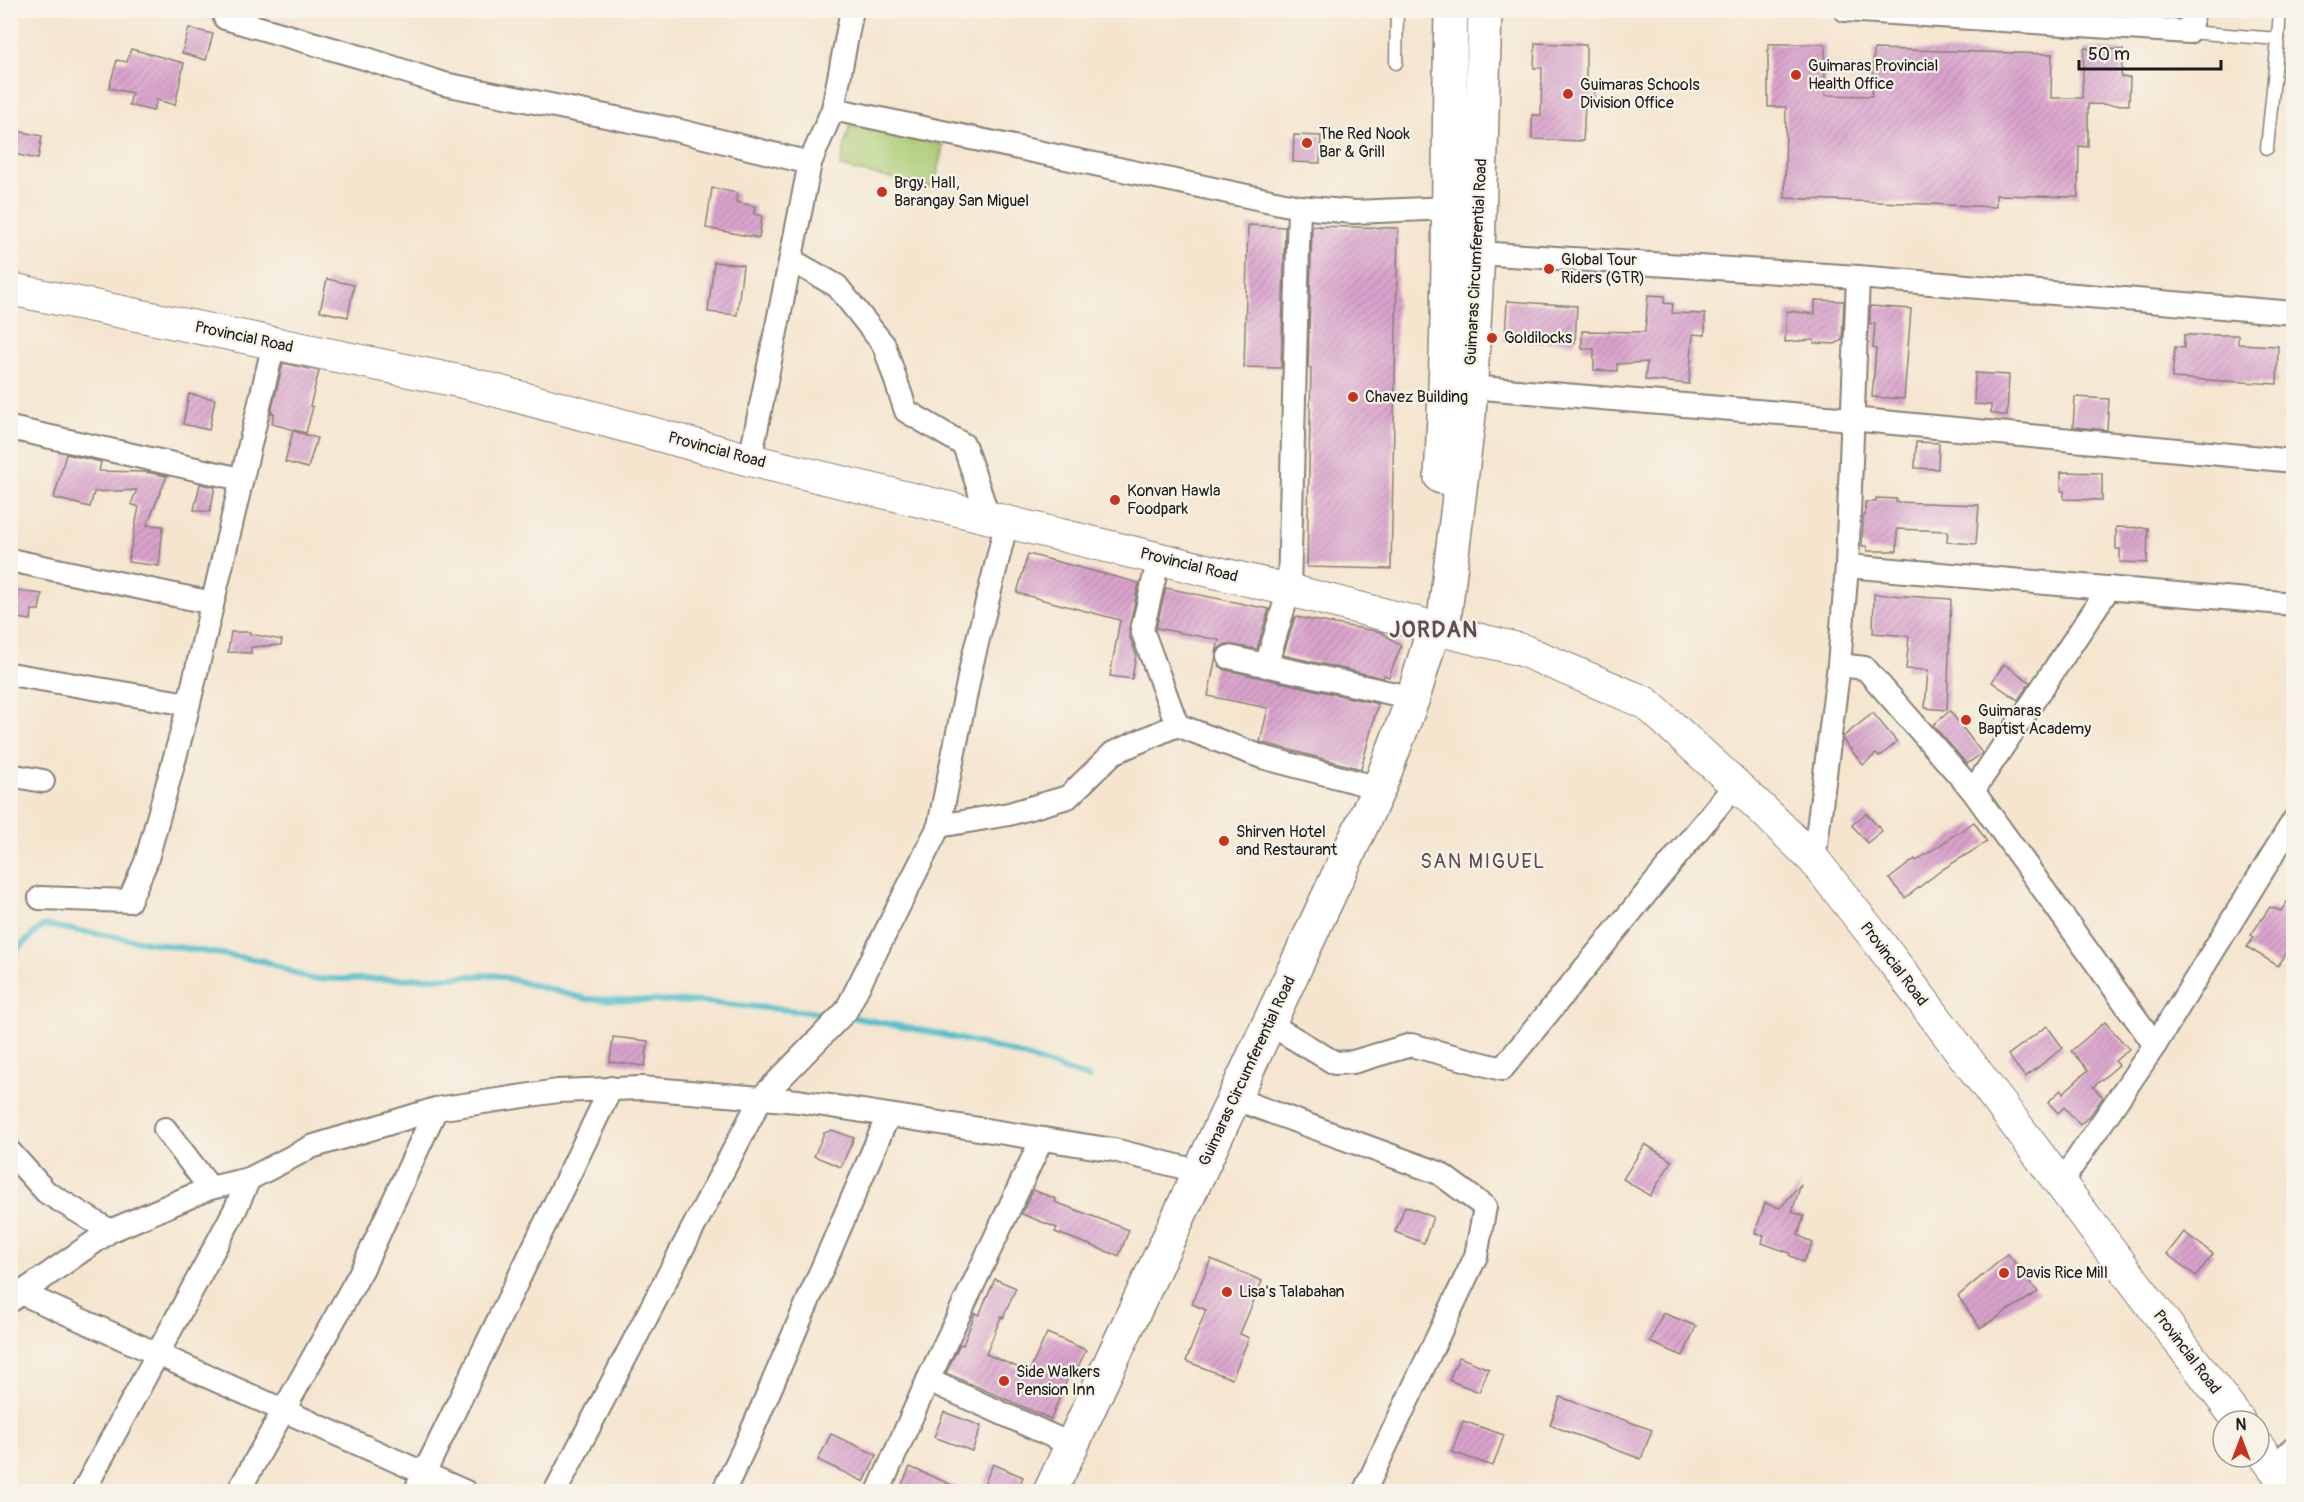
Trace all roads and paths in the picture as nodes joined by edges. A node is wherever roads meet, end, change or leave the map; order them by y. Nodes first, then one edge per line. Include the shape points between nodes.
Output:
1 (852, 10) edge
2 (1397, 10) edge
3 (1451, 10) edge
4 (1485, 10) edge
5 (1845, 10) edge
6 (2280, 10) edge
7 (1974, 14) edge
8 (225, 18) dead end
9 (2191, 21) edge
10 (2278, 39) junction
11 (1450, 61) junction
12 (1484, 62) junction
13 (1396, 63) dead end
14 (833, 109) junction
15 (2267, 147) dead end
16 (810, 163) junction
17 (1299, 207) junction
18 (1450, 208) junction
19 (1478, 253) junction
20 (791, 260) junction
21 (1858, 277) junction
22 (10, 289) edge
23 (2294, 313) edge
24 (274, 343) junction
25 (1470, 387) junction
26 (1851, 419) junction
27 (10, 428) edge
28 (750, 460) junction
29 (2294, 460) edge
30 (241, 479) junction
31 (997, 519) junction
32 (1159, 558) junction
33 (10, 560) edge
34 (1847, 566) junction
35 (2109, 588) junction
36 (1289, 590) junction
37 (212, 603) junction
38 (2294, 604) edge
39 (1435, 627) junction
40 (1228, 657) dead end
41 (1839, 665) junction
42 (1266, 666) junction
43 (10, 674) edge
44 (1413, 698) junction
45 (188, 704) junction
46 (1177, 725) junction
47 (10, 776) edge
48 (43, 781) dead end
49 (1735, 785) junction
50 (1379, 788) junction
51 (1973, 791) junction
52 (2294, 820) edge
53 (939, 826) junction
54 (1814, 860) junction
55 (40, 898) dead end
56 (1268, 1023) junction
57 (2155, 1045) junction
58 (611, 1088) junction
59 (761, 1098) junction
60 (1233, 1098) junction
61 (436, 1109) junction
62 (888, 1116) junction
63 (165, 1129) dead end
64 (1042, 1139) junction
65 (10, 1152) edge
66 (1201, 1173) junction
67 (249, 1179) junction
68 (2060, 1184) junction
69 (210, 1188) junction
70 (110, 1231) junction
71 (16, 1297) edge
72 (159, 1353) junction
73 (927, 1380) junction
74 (2230, 1409) edge
75 (285, 1411) junction
76 (1072, 1445) junction
77 (2275, 1454) edge
78 (420, 1482) edge
79 (83, 1491) edge
80 (238, 1491) edge
81 (466, 1491) edge
82 (555, 1491) edge
83 (723, 1491) edge
84 (878, 1491) edge
85 (1050, 1491) edge
86 (1364, 1491) edge
87 (2292, 1491) edge

1 - 14 street
2 - 13 lane
3 - 11 main road, Guimaras Circumferential Road
4 - 12 main road, Guimaras Circumferential Road
5 - 7 street
6 - 10 lane
7 - 9 street
8 - 16 street via 444,84 676,130
9 - 10 lane
10 - 15 lane
11 - 12 main road
11 - 18 main road, Guimaras Circumferential Road
12 - 19 main road, Guimaras Circumferential Road
14 - 16 street
14 - 17 street
16 - 20 street
17 - 18 street via 1354,212
17 - 36 street
18 - 39 main road, Guimaras Circumferential Road
19 - 21 street
19 - 25 main road, Guimaras Circumferential Road
20 - 28 street
20 - 31 street via 837,286 884,345 906,411 964,445
21 - 23 street
21 - 26 street
22 - 24 street, Provincial Road
24 - 28 street, Provincial Road via 468,383
24 - 30 street
25 - 26 street
25 - 39 main road, Guimaras Circumferential Road via 1469,415
26 - 29 street
26 - 34 street
27 - 30 street
28 - 31 street, Provincial Road
30 - 37 street
31 - 32 street, Provincial Road
31 - 53 street
32 - 36 street, Provincial Road
32 - 46 street via 1142,630
33 - 37 street
34 - 35 street
34 - 41 street
35 - 38 street
35 - 51 street
36 - 39 street, Provincial Road
36 - 42 street
37 - 45 street
39 - 44 main road, Guimaras Circumferential Road
39 - 49 street, Provincial Road via 1522,650 1646,703
40 - 42 street
41 - 51 street via 1864,668
41 - 54 street
42 - 44 street
43 - 45 street
44 - 50 main road, Guimaras Circumferential Road
45 - 55 street via 146,862 129,901
46 - 50 street via 1262,757
46 - 53 street via 1113,753 1068,797 1009,814
47 - 48 street
49 - 54 street, Provincial Road
49 - 56 street via 1502,1069 1411,1045 1353,1062 1335,1063
50 - 56 main road, Guimaras Circumferential Road
51 - 57 street
52 - 57 street
53 - 59 street via 846,1011
54 - 68 street, Provincial Road
56 - 60 main road, Guimaras Circumferential Road
57 - 68 street
58 - 59 street
58 - 61 street via 558,1090
58 - 78 street
59 - 62 street
59 - 82 street
60 - 66 main road, Guimaras Circumferential Road
60 - 86 street via 1440,1173 1485,1207 1476,1256
61 - 67 street via 310,1147
61 - 75 street via 362,1270
62 - 64 street
62 - 83 street
63 - 69 street
64 - 66 street via 1114,1150
64 - 73 street
65 - 70 street via 46,1192
66 - 76 main road, Guimaras Circumferential Road
67 - 69 street
67 - 72 street
68 - 74 street, Provincial Road
69 - 70 street
70 - 71 street
71 - 72 street
72 - 75 street
72 - 79 street
73 - 76 street
73 - 84 street
75 - 78 street
75 - 80 street
76 - 85 main road, Guimaras Circumferential Road
77 - 87 street
78 - 81 street

